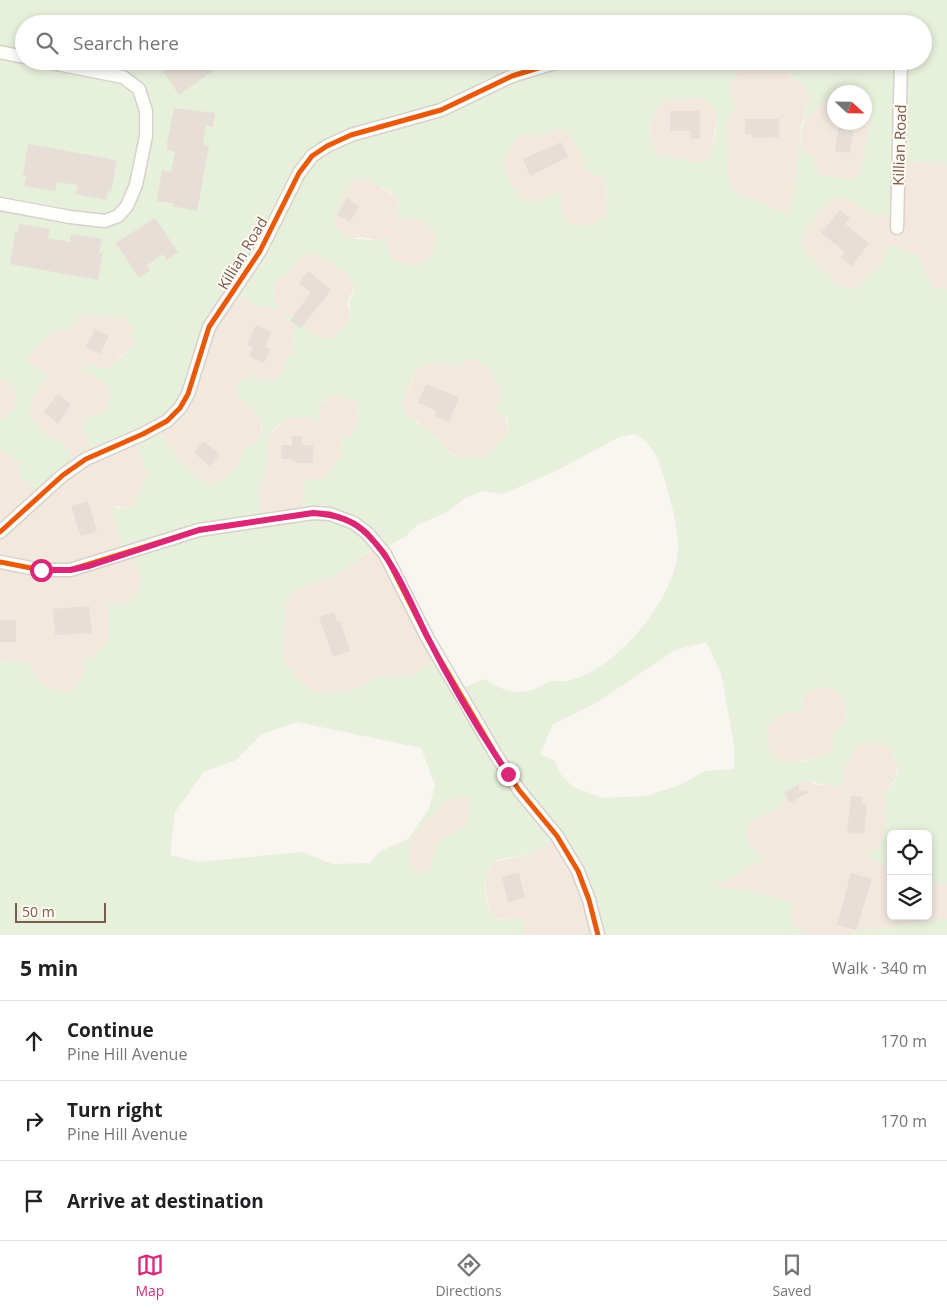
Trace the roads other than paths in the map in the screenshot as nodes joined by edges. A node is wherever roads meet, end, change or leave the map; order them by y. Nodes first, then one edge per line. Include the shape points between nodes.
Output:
1 (0, 52) edge
2 (15, 56) edge
3 (88, 70) edge
4 (532, 70) edge
5 (901, 70) edge
6 (0, 204) edge
7 (897, 228) dead end
8 (0, 532) edge
9 (0, 562) edge
10 (598, 935) edge

1 - 2 street
3 - 6 street via 123,77 139,89 146,111 146,136 136,185 128,206 118,216 105,220
4 - 8 street, Killian Road via 441,110 351,135 312,156 299,173 260,251 209,327 188,394 180,408 167,421 86,459 63,475
5 - 7 street, Killian Road
9 - 10 street via 41,570 70,570 208,529 313,513 330,514 354,523 385,554 428,639 496,755 578,870

